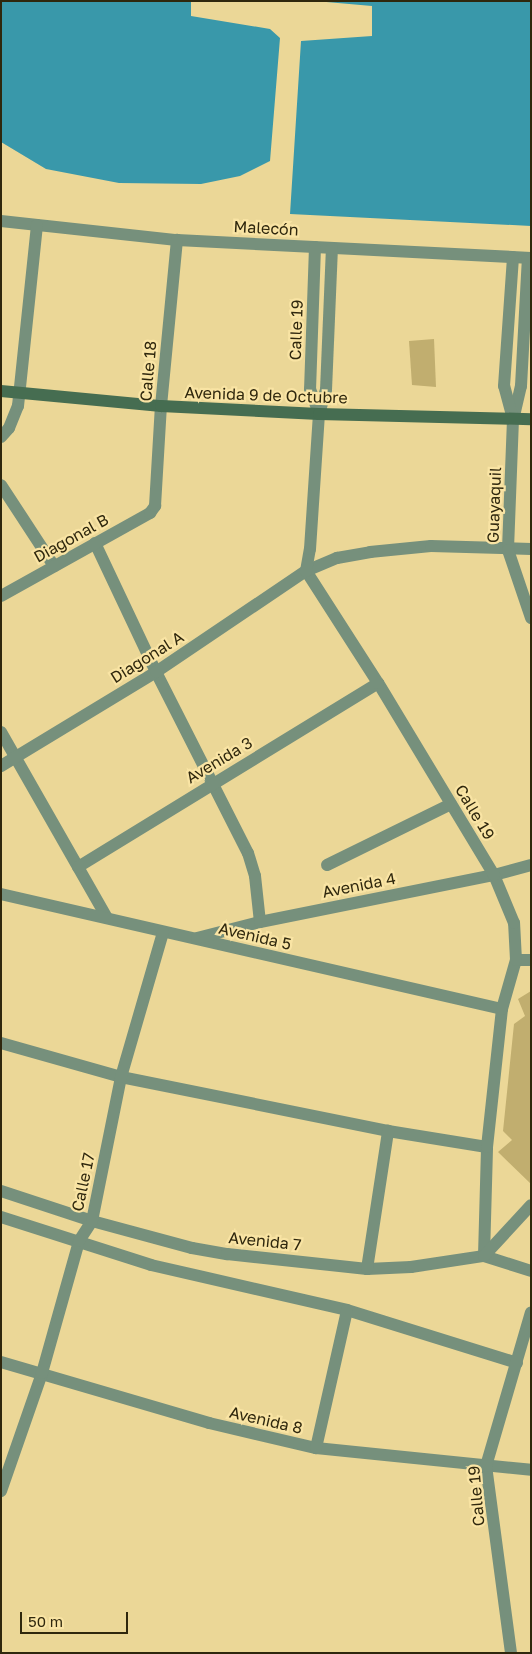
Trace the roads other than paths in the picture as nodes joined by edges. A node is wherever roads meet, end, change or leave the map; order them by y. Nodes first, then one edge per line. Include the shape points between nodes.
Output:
1 (1, 221) edge
2 (37, 225) junction
3 (176, 240) junction
4 (315, 247) junction
5 (332, 248) junction
6 (513, 258) junction
7 (529, 258) edge
8 (1, 391) edge
9 (19, 393) junction
10 (161, 406) junction
11 (513, 419) junction
12 (531, 419) edge
13 (319, 420) junction
14 (1, 437) edge
15 (1, 485) edge
16 (155, 506) joint
17 (95, 543) junction
18 (531, 549) edge
19 (508, 550) junction
20 (54, 566) junction
21 (306, 571) junction
22 (1, 596) edge
23 (531, 618) edge
24 (156, 672) junction
25 (378, 684) junction
26 (1, 732) edge
27 (15, 757) junction
28 (1, 766) edge
29 (212, 784) junction
30 (451, 804) junction
31 (327, 865) dead end
32 (531, 865) edge
33 (78, 867) junction
34 (494, 874) junction
35 (1, 894) edge
36 (106, 916) junction
37 (260, 922) junction
38 (163, 932) junction
39 (194, 938) junction
40 (516, 960) junction
41 (531, 960) edge
42 (502, 1010) junction
43 (1, 1043) edge
44 (121, 1076) junction
45 (388, 1131) junction
46 (487, 1147) junction
47 (1, 1191) edge
48 (531, 1205) edge
49 (1, 1217) edge
50 (92, 1221) junction
51 (79, 1241) junction
52 (484, 1256) junction
53 (367, 1269) junction
54 (531, 1271) edge
55 (347, 1310) junction
56 (531, 1312) edge
57 (1, 1362) edge
58 (517, 1363) junction
59 (42, 1373) junction
60 (316, 1448) junction
61 (486, 1466) junction
62 (531, 1470) edge
63 (1, 1491) edge
64 (511, 1653) edge

1 - 2 street, Malecón
2 - 3 street, Malecón
2 - 9 street
3 - 4 street, Malecón
3 - 10 street, Calle 18
4 - 5 street, Malecón
4 - 13 street, Calle 19 via 310,389
5 - 6 street, Malecón
5 - 13 street, Calle 19 via 326,390
6 - 7 street, Malecón
6 - 11 street, Guayaquil via 504,386
7 - 11 street, Guayaquil via 521,386
8 - 9 main road, Avenida 9 de Octubre
9 - 10 main road, Avenida 9 de Octubre
9 - 14 street via 18,406 9,428
10 - 13 main road, Avenida 9 de Octubre
10 - 16 street, Calle 18
11 - 12 main road, Avenida 9 de Octubre
11 - 13 main road, Avenida 9 de Octubre
11 - 19 street, Guayaquil
13 - 21 street, Calle 19
15 - 20 street
16 - 17 street, Diagonal B via 150,513
17 - 20 street, Diagonal B
17 - 24 street
18 - 19 street
19 - 21 street via 431,546 370,552 337,558
19 - 23 street, Guayaquil
20 - 22 street, Diagonal B
21 - 24 street, Diagonal A
21 - 25 street, Calle 19
24 - 27 street, Diagonal A
24 - 29 street
25 - 29 street, Avenida 3
25 - 30 street, Calle 19
26 - 27 street
27 - 28 street, Diagonal A
27 - 33 street
29 - 33 street, Avenida 3
29 - 37 street via 248,853 255,876
30 - 31 street
30 - 34 street, Calle 19
32 - 34 street, Avenida 4
33 - 36 street
34 - 37 street, Avenida 4
34 - 40 street, Calle 19 via 514,923
35 - 36 street, Avenida 5
36 - 38 street, Avenida 5
37 - 39 street, Avenida 4
38 - 39 street, Avenida 5
38 - 44 street, Calle 17
39 - 42 street, Avenida 5
40 - 41 street
40 - 42 street, Calle 19
42 - 46 street, Calle 19
43 - 44 street
44 - 45 street
44 - 50 street, Calle 17
45 - 46 street
45 - 53 street
46 - 52 street, Calle 19
47 - 50 street, Avenida 7
48 - 52 street
49 - 51 street
50 - 51 street, Calle 17
50 - 53 street, Avenida 7 via 192,1248
51 - 55 street via 151,1265
51 - 59 street, Calle 17
52 - 53 street, Avenida 7 via 411,1267
52 - 54 street, Avenida 7
55 - 58 street
55 - 60 street
56 - 58 street, Calle 19
57 - 59 street, Avenida 8
58 - 61 street, Calle 19
59 - 60 street, Avenida 8 via 210,1423
59 - 63 street, Calle 17
60 - 61 street, Avenida 8
61 - 62 street, Avenida 8
61 - 64 street, Calle 19

